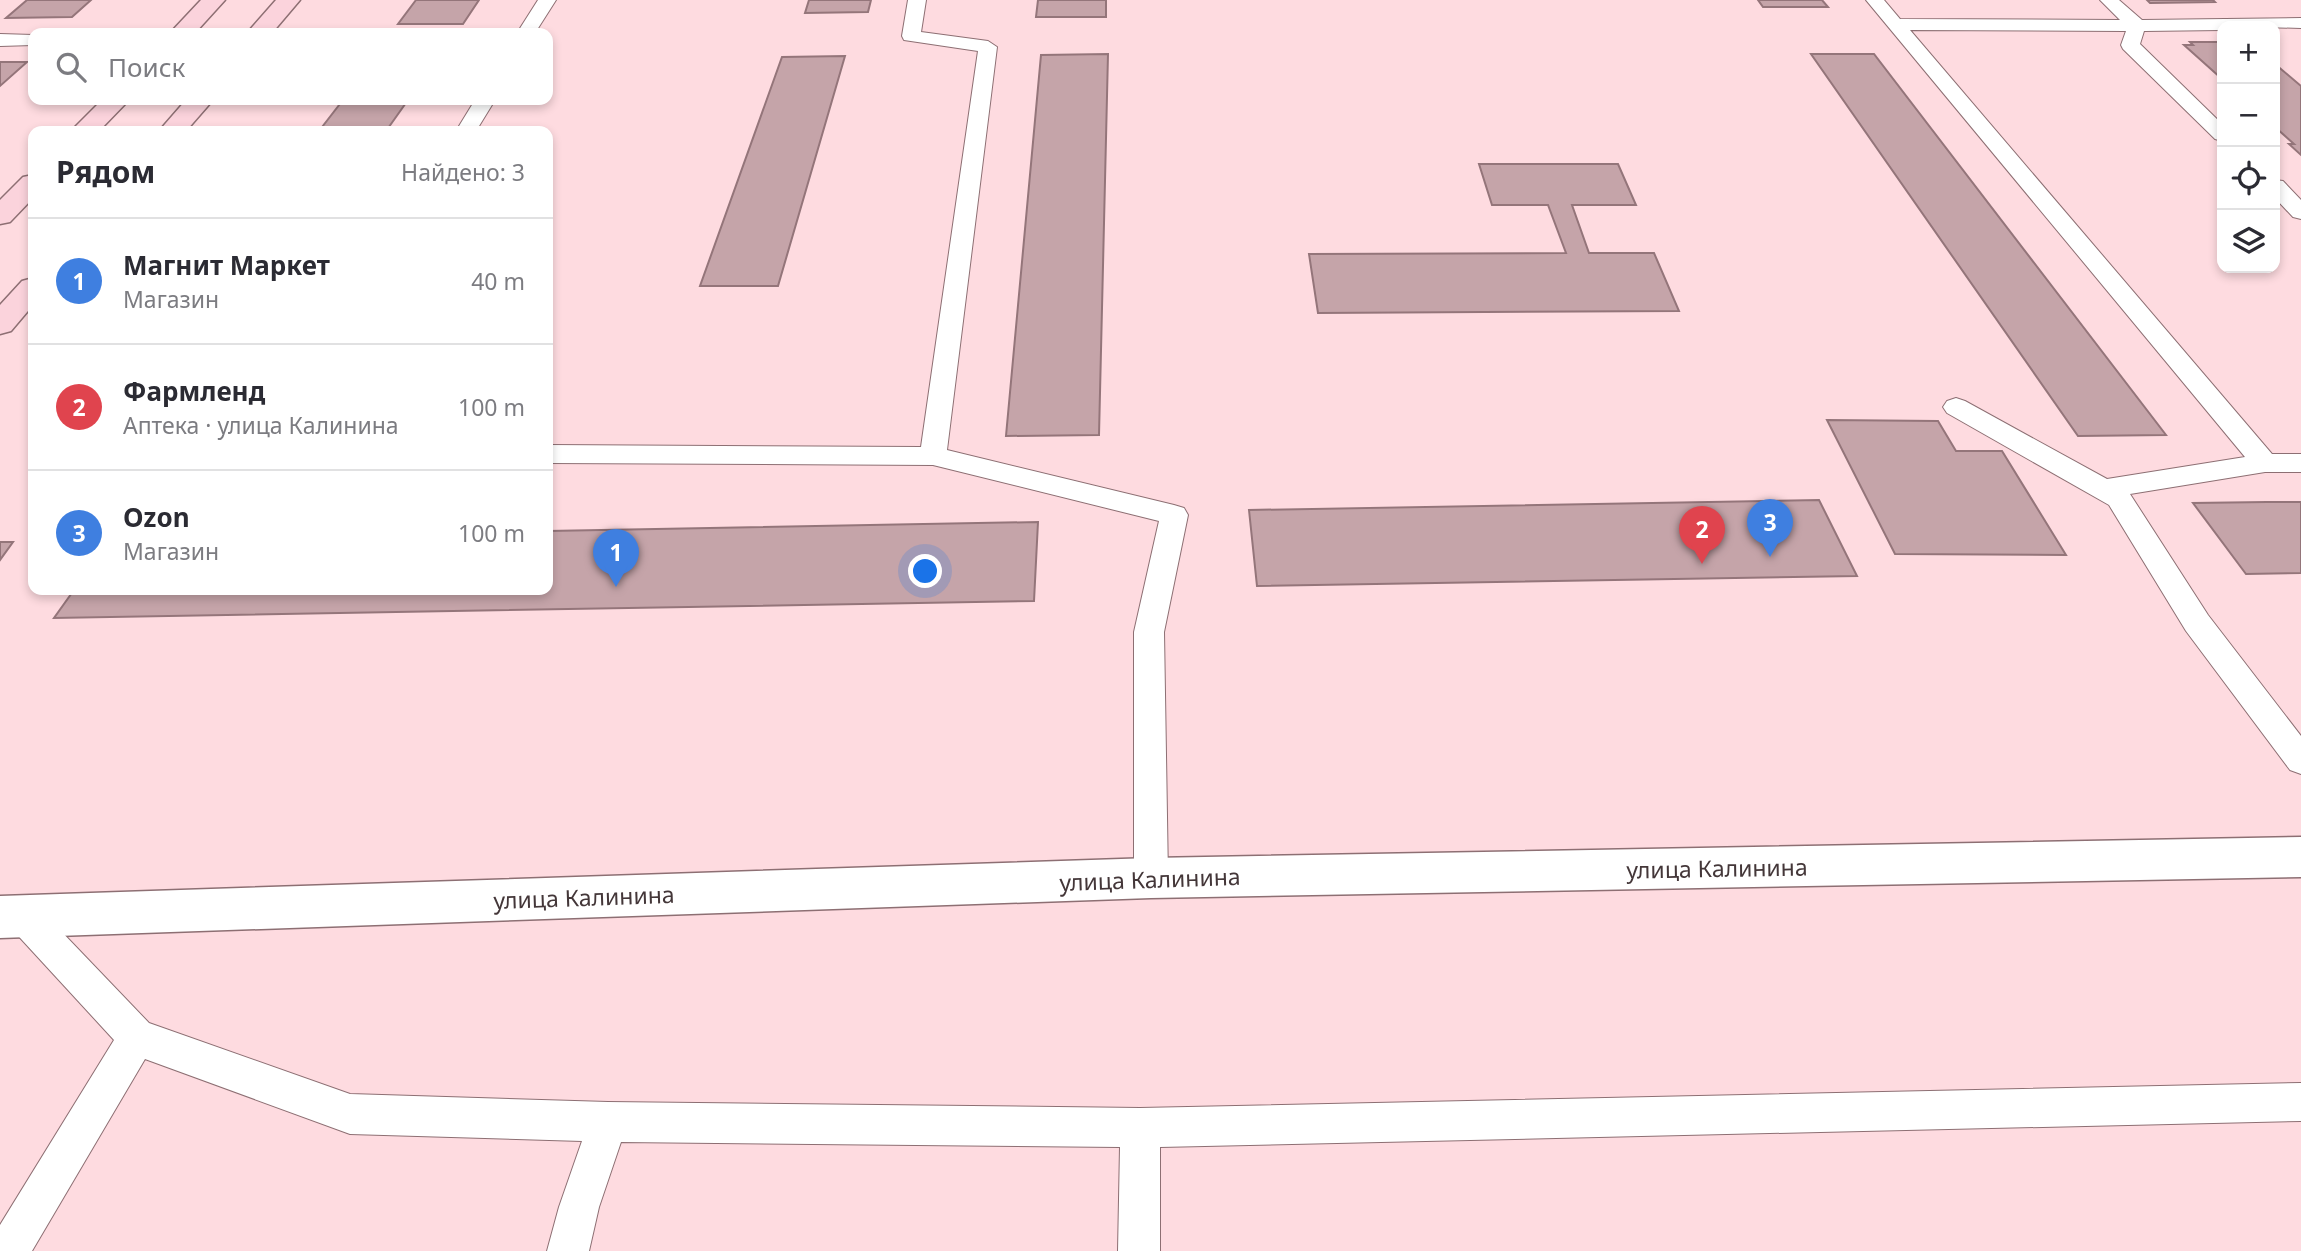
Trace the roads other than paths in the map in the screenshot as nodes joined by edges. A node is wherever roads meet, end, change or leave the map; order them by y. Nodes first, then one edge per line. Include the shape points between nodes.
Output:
1 (214, 0) edge
2 (289, 0) edge
3 (547, 0) edge
4 (917, 0) edge
5 (1875, 0) edge
6 (2109, 0) edge
7 (2301, 23) edge
8 (1897, 24) junction
9 (2137, 26) junction
10 (187, 28) edge
11 (264, 28) edge
12 (529, 28) edge
13 (0, 40) edge
14 (28, 40) edge
15 (111, 105) edge
16 (195, 105) edge
17 (482, 105) edge
18 (90, 126) edge
19 (177, 126) edge
20 (469, 126) edge
21 (2217, 130) edge
22 (28, 188) edge
23 (2280, 191) edge
24 (2301, 212) edge
25 (0, 216) edge
26 (28, 293) edge
27 (0, 324) edge
28 (1956, 407) dead end
29 (553, 454) edge
30 (933, 456) junction
31 (2265, 463) junction
32 (2301, 463) edge
33 (2119, 498) junction
34 (2301, 760) edge
35 (2301, 857) edge
36 (1151, 878) junction
37 (12, 917) edge
38 (137, 1037) junction
39 (2301, 1102) edge
40 (608, 1122) junction
41 (1140, 1128) junction
42 (8, 1251) edge
43 (568, 1251) edge
44 (1139, 1251) edge

1 - 10 main road
2 - 11 main road
3 - 12 lane
4 - 30 lane via 911,36 988,47
5 - 8 lane
6 - 9 lane
7 - 9 lane
8 - 9 lane
8 - 31 lane
9 - 21 lane via 2130,45
13 - 14 lane
15 - 18 main road
16 - 19 main road
17 - 20 lane
22 - 25 main road
23 - 24 lane
26 - 27 main road
28 - 33 lane
29 - 30 lane
30 - 36 lane via 1174,515 1149,632
31 - 32 lane
31 - 33 lane via 2112,487
33 - 34 lane via 2197,623
35 - 36 street, улица Калинина
36 - 37 street, улица Калинина
37 - 38 lane
38 - 40 lane via 350,1114
38 - 42 lane
39 - 41 lane
40 - 41 lane
40 - 43 lane
41 - 44 lane

